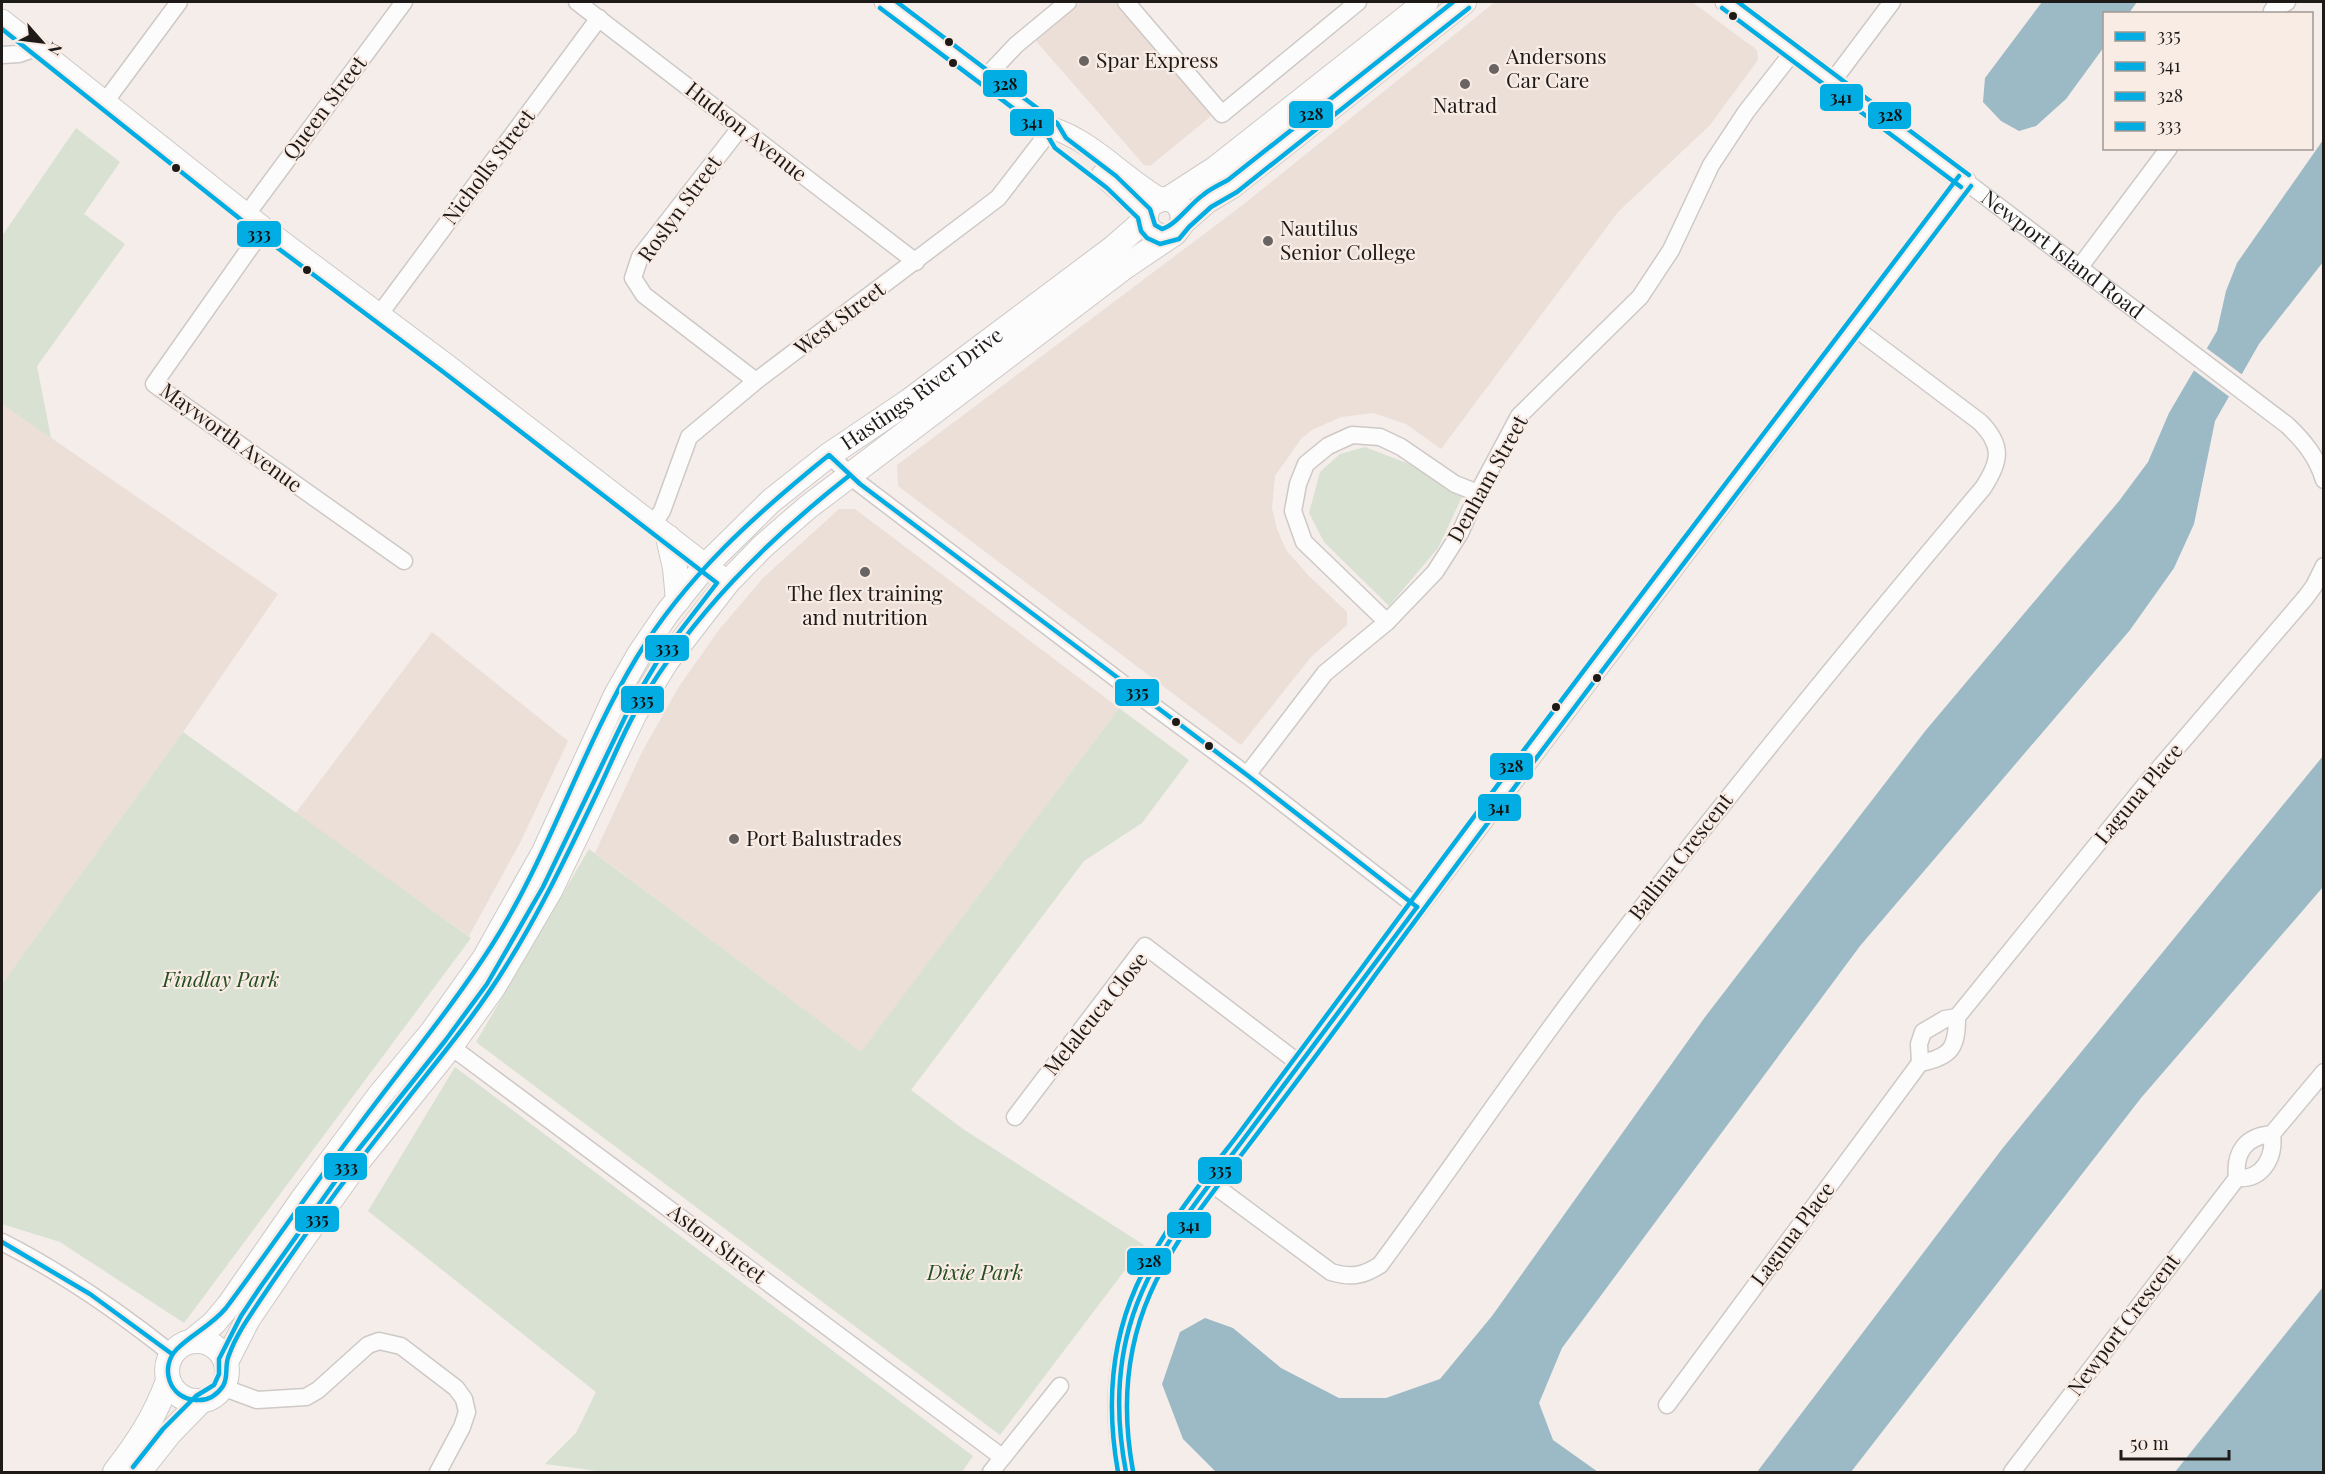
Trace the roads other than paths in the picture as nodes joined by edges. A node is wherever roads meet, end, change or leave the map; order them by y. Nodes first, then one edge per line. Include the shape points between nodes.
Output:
1 (179, 2) edge
2 (404, 2) edge
3 (577, 2) edge
4 (885, 2) edge
5 (1068, 2) edge
6 (1126, 2) edge
7 (1358, 2) edge
8 (1426, 2) edge
9 (1464, 2) edge
10 (1726, 2) edge
11 (1892, 2) edge
12 (2287, 2) edge
13 (2273, 9) edge
14 (599, 18) junction
15 (2, 20) edge
16 (36, 48) junction
17 (1793, 52) junction
18 (2, 54) edge
19 (985, 78) junction
20 (1832, 82) junction
21 (105, 102) junction
22 (740, 128) junction
23 (1052, 128) junction
24 (2168, 150) edge
25 (1965, 181) junction
26 (1155, 208) junction
27 (247, 214) junction
28 (264, 228) junction
29 (1176, 229) junction
30 (916, 262) junction
31 (2079, 268) junction
32 (379, 315) junction
33 (1855, 328) junction
34 (756, 381) junction
35 (2319, 454) edge
36 (830, 455) junction
37 (850, 476) junction
38 (2324, 480) edge
39 (1478, 493) junction
40 (660, 531) junction
41 (404, 561) dead end
42 (706, 566) junction
43 (2323, 571) edge
44 (728, 582) junction
45 (678, 600) junction
46 (1387, 622) junction
47 (1247, 775) junction
48 (1417, 907) junction
49 (1957, 1017) junction
50 (432, 1032) junction
51 (451, 1046) junction
52 (1300, 1064) junction
53 (1920, 1064) junction
54 (2324, 1072) edge
55 (1015, 1117) dead end
56 (2271, 1134) junction
57 (2237, 1178) junction
58 (1211, 1183) junction
59 (2, 1242) edge
60 (192, 1341) junction
61 (172, 1354) junction
62 (226, 1362) junction
63 (168, 1381) junction
64 (1060, 1386) dead end
65 (222, 1387) junction
66 (201, 1401) junction
67 (1667, 1405) dead end
68 (1002, 1457) junction
69 (115, 1473) edge
70 (139, 1473) edge
71 (438, 1473) edge
72 (991, 1473) edge
73 (1126, 1473) edge
74 (2012, 1473) edge

1 - 21 street
2 - 27 street, Queen Street
3 - 14 street, Hudson Avenue
4 - 19 street
5 - 19 street via 1016,45
6 - 7 street via 1222,114
8 - 26 main road, Hastings River Drive via 1216,168
9 - 29 main road, Hastings River Drive
10 - 17 street, Newport Island Road
11 - 20 street
12 - 13 street
14 - 22 street, Hudson Avenue
14 - 32 street, Nicholls Street
15 - 16 street
16 - 18 street via 10,56
16 - 21 street
17 - 20 street, Newport Island Road
17 - 39 street, Denham Street via 1746,112 1712,165 1671,250 1640,297 1519,416
19 - 23 street
20 - 25 street, Newport Island Road
21 - 27 street
22 - 30 street, Hudson Avenue
22 - 34 street, Roslyn Street via 640,257 633,278 644,295
23 - 26 street via 1060,143
23 - 30 street, West Street via 999,198
24 - 31 street
25 - 31 street, Newport Island Road
25 - 33 street
26 - 29 main road via 1176,203 1181,208
26 - 29 main road via 1152,233 1162,237
26 - 36 main road, Hastings River Drive via 1113,248
27 - 28 street
28 - 32 street
28 - 41 street, Mayworth Avenue via 154,384
29 - 37 main road, Hastings River Drive
30 - 34 street, West Street
31 - 35 street, Newport Island Road
32 - 40 street
33 - 48 street
33 - 58 street, Ballina Crescent via 1989,431 1995,439 1997,459 1983,488 1846,650 1647,900 1380,1264 1355,1277 1331,1272
34 - 40 street, West Street via 689,437 663,510
35 - 38 street, Newport Island Road
36 - 37 street
36 - 42 main road, Hastings River Drive via 771,501
37 - 44 main road, Hastings River Drive via 762,547
37 - 47 street
39 - 46 street, Denham Street via 1460,533 1435,572
39 - 46 street via 1380,437 1352,435 1328,446 1306,464 1293,511 1304,542
40 - 42 street
40 - 45 main road via 675,564
42 - 44 street
42 - 45 main road, Hastings River Drive
43 - 49 street, Laguna Place via 2306,597 2150,779
44 - 51 main road, Hastings River Drive via 666,662 635,713 550,891 493,988
45 - 50 main road, Hastings River Drive via 616,695 513,910
46 - 47 street, Denham Street via 1324,673
47 - 48 street
48 - 52 street
49 - 53 street via 1956,1041 1950,1052
49 - 53 street, Laguna Place via 1945,1019 1923,1032
50 - 51 street, Aston Street
50 - 60 main road, Hastings River Drive via 368,1111 229,1305
51 - 62 main road, Hastings River Drive via 303,1238 248,1319
51 - 68 street, Aston Street
52 - 55 street, Melaleuca Close via 1145,946
52 - 58 street
53 - 67 street, Laguna Place
54 - 56 street, Newport Crescent
56 - 57 street, Newport Crescent via 2246,1143 2238,1160
56 - 57 street via 2272,1152 2263,1169 2250,1177
57 - 74 street, Newport Crescent
58 - 73 street via 1157,1264 1134,1314 1120,1368 1122,1456
59 - 61 street via 67,1277
60 - 61 main road
60 - 62 main road via 210,1344
61 - 63 main road via 167,1367
62 - 65 main road via 227,1375
63 - 66 main road via 181,1397
63 - 69 main road via 154,1417
64 - 68 street
65 - 66 main road
65 - 71 street via 257,1400 306,1397 368,1345 379,1341 401,1346 456,1388 464,1399 467,1412 462,1427
66 - 70 main road
68 - 72 street

